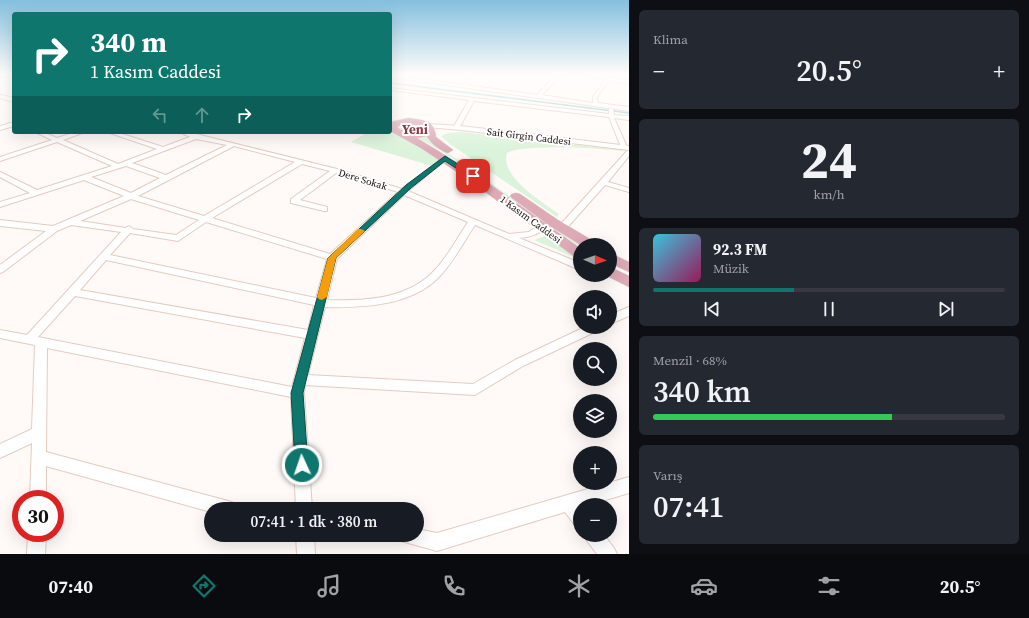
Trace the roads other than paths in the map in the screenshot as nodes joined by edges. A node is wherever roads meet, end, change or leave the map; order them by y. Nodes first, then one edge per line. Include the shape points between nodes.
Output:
1 (471, 101) edge
2 (488, 101) edge
3 (569, 101) edge
4 (596, 101) edge
5 (596, 105) junction
6 (610, 107) junction
7 (629, 109) edge
8 (612, 115) junction
9 (392, 118) edge
10 (629, 118) edge
11 (0, 121) edge
12 (416, 122) junction
13 (12, 123) edge
14 (12, 124) edge
15 (0, 128) edge
16 (456, 128) junction
17 (430, 129) junction
18 (396, 131) edge
19 (42, 134) edge
20 (76, 134) edge
21 (116, 134) edge
22 (188, 134) edge
23 (196, 137) junction
24 (56, 140) junction
25 (232, 144) junction
26 (162, 149) junction
27 (627, 149) edge
28 (445, 158) junction
29 (0, 159) edge
30 (301, 161) junction
31 (125, 163) junction
32 (118, 166) junction
33 (335, 170) junction
34 (0, 174) edge
35 (84, 177) junction
36 (166, 178) junction
37 (602, 182) junction
38 (629, 190) edge
39 (34, 192) junction
40 (404, 192) junction
41 (131, 196) junction
42 (0, 205) edge
43 (324, 209) dead end
44 (205, 219) junction
45 (473, 221) junction
46 (70, 222) junction
47 (0, 223) edge
48 (541, 227) junction
49 (562, 228) junction
50 (54, 229) junction
51 (129, 229) junction
52 (508, 236) junction
53 (578, 238) edge
54 (573, 249) edge
55 (104, 257) junction
56 (332, 258) junction
57 (573, 264) edge
58 (617, 264) edge
59 (0, 270) edge
60 (617, 274) edge
61 (617, 276) edge
62 (628, 276) edge
63 (72, 292) junction
64 (320, 303) junction
65 (629, 311) edge
66 (617, 317) edge
67 (0, 334) edge
68 (580, 334) edge
69 (312, 335) junction
70 (35, 341) junction
71 (301, 380) junction
72 (297, 393) junction
73 (39, 433) junction
74 (0, 451) edge
75 (39, 457) junction
76 (629, 485) edge
77 (38, 490) edge
78 (204, 502) edge
79 (304, 502) edge
80 (568, 503) junction
81 (573, 509) edge
82 (424, 539) edge
83 (37, 542) edge
84 (305, 542) edge
85 (599, 542) edge
86 (36, 554) edge
87 (306, 554) edge
88 (608, 554) edge

1 - 16 street
2 - 8 street
3 - 5 street
4 - 5 street
5 - 6 street
6 - 7 street
6 - 8 street
8 - 10 street
8 - 27 street via 612,121
9 - 12 main road
11 - 13 street
12 - 17 main road
12 - 18 main road via 394,124
14 - 15 street
16 - 17 street, Sait Girgin Caddesi
16 - 27 street, Sait Girgin Caddesi
17 - 18 main road via 419,135
17 - 49 main road, 1 Kasım Caddesi via 432,138 445,148
18 - 28 main road, 1 Kasım Caddesi
19 - 24 street
20 - 24 street
21 - 26 street
22 - 23 street, Dere Sokak
23 - 25 street, Dere Sokak
23 - 26 street
24 - 29 street
24 - 32 street
25 - 30 street, Dere Sokak
25 - 36 street
26 - 31 street
27 - 37 street via 612,173
28 - 40 street
28 - 48 main road, 1 Kasım Caddesi via 485,184
30 - 33 street, Dere Sokak
30 - 44 street
31 - 32 street
31 - 36 street
32 - 35 street
33 - 40 street, Dere Sokak
33 - 43 street via 294,201
34 - 39 street
35 - 39 street
35 - 41 street
36 - 41 street
37 - 38 street
37 - 49 street
39 - 42 street
40 - 45 street, Dere Sokak
40 - 56 street
41 - 44 street
41 - 46 street
44 - 51 street via 178,238
44 - 56 street
45 - 52 street, Dere Sokak
45 - 64 street via 435,276 406,293 385,301 355,304
46 - 50 street
46 - 51 street
47 - 50 street
48 - 52 street via 531,234
48 - 54 main road, 1 Kasım Caddesi
49 - 53 main road, 1 Kasım Caddesi
50 - 59 street
51 - 55 street
52 - 57 street, Dere Sokak
55 - 63 street
55 - 64 street
56 - 64 street
58 - 62 main road
60 - 62 main road
61 - 62 street
63 - 69 street
63 - 70 street
64 - 69 street
65 - 66 street
67 - 70 street
68 - 71 street via 519,363 475,390
69 - 71 street
70 - 72 street
70 - 73 street
71 - 72 street
72 - 79 street
73 - 74 street
73 - 75 street
75 - 77 street
75 - 78 street
76 - 80 street
80 - 81 street
80 - 82 street via 437,542
83 - 86 street
84 - 87 street
85 - 88 street

